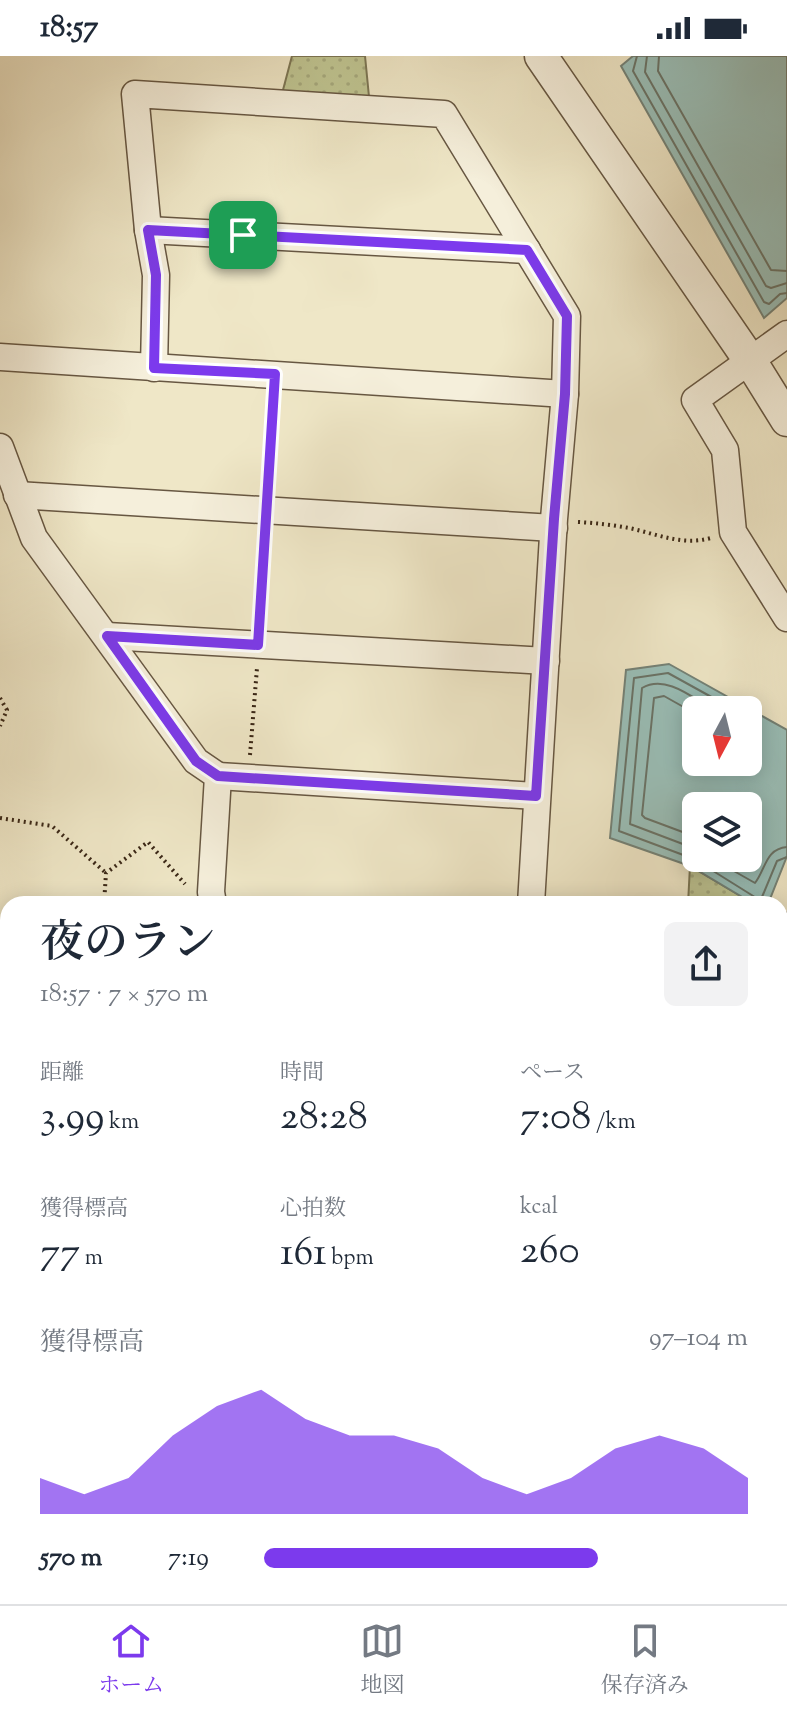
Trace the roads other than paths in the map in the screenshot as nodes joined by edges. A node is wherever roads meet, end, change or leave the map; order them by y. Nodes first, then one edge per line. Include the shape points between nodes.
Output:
1 (541, 56) edge
2 (148, 230) junction
3 (527, 250) junction
4 (787, 334) edge
5 (0, 357) edge
6 (751, 362) junction
7 (154, 368) junction
8 (565, 394) junction
9 (787, 420) edge
10 (0, 447) edge
11 (17, 495) junction
12 (554, 524) junction
13 (787, 618) edge
14 (107, 636) junction
15 (546, 661) junction
16 (218, 776) junction
17 (536, 796) junction
18 (212, 896) edge
19 (531, 896) edge

1 - 6 street
2 - 3 street
2 - 3 street via 135,94 444,114
2 - 7 street via 156,275
3 - 8 street via 567,316
4 - 6 street
5 - 7 street
6 - 9 street
6 - 13 street via 695,400 725,450 733,532
7 - 8 street
8 - 12 street
10 - 11 street
11 - 12 street
11 - 14 street via 34,538
12 - 15 street
14 - 15 street
14 - 16 street via 196,761
15 - 17 street
16 - 17 street
16 - 18 street
17 - 19 street

